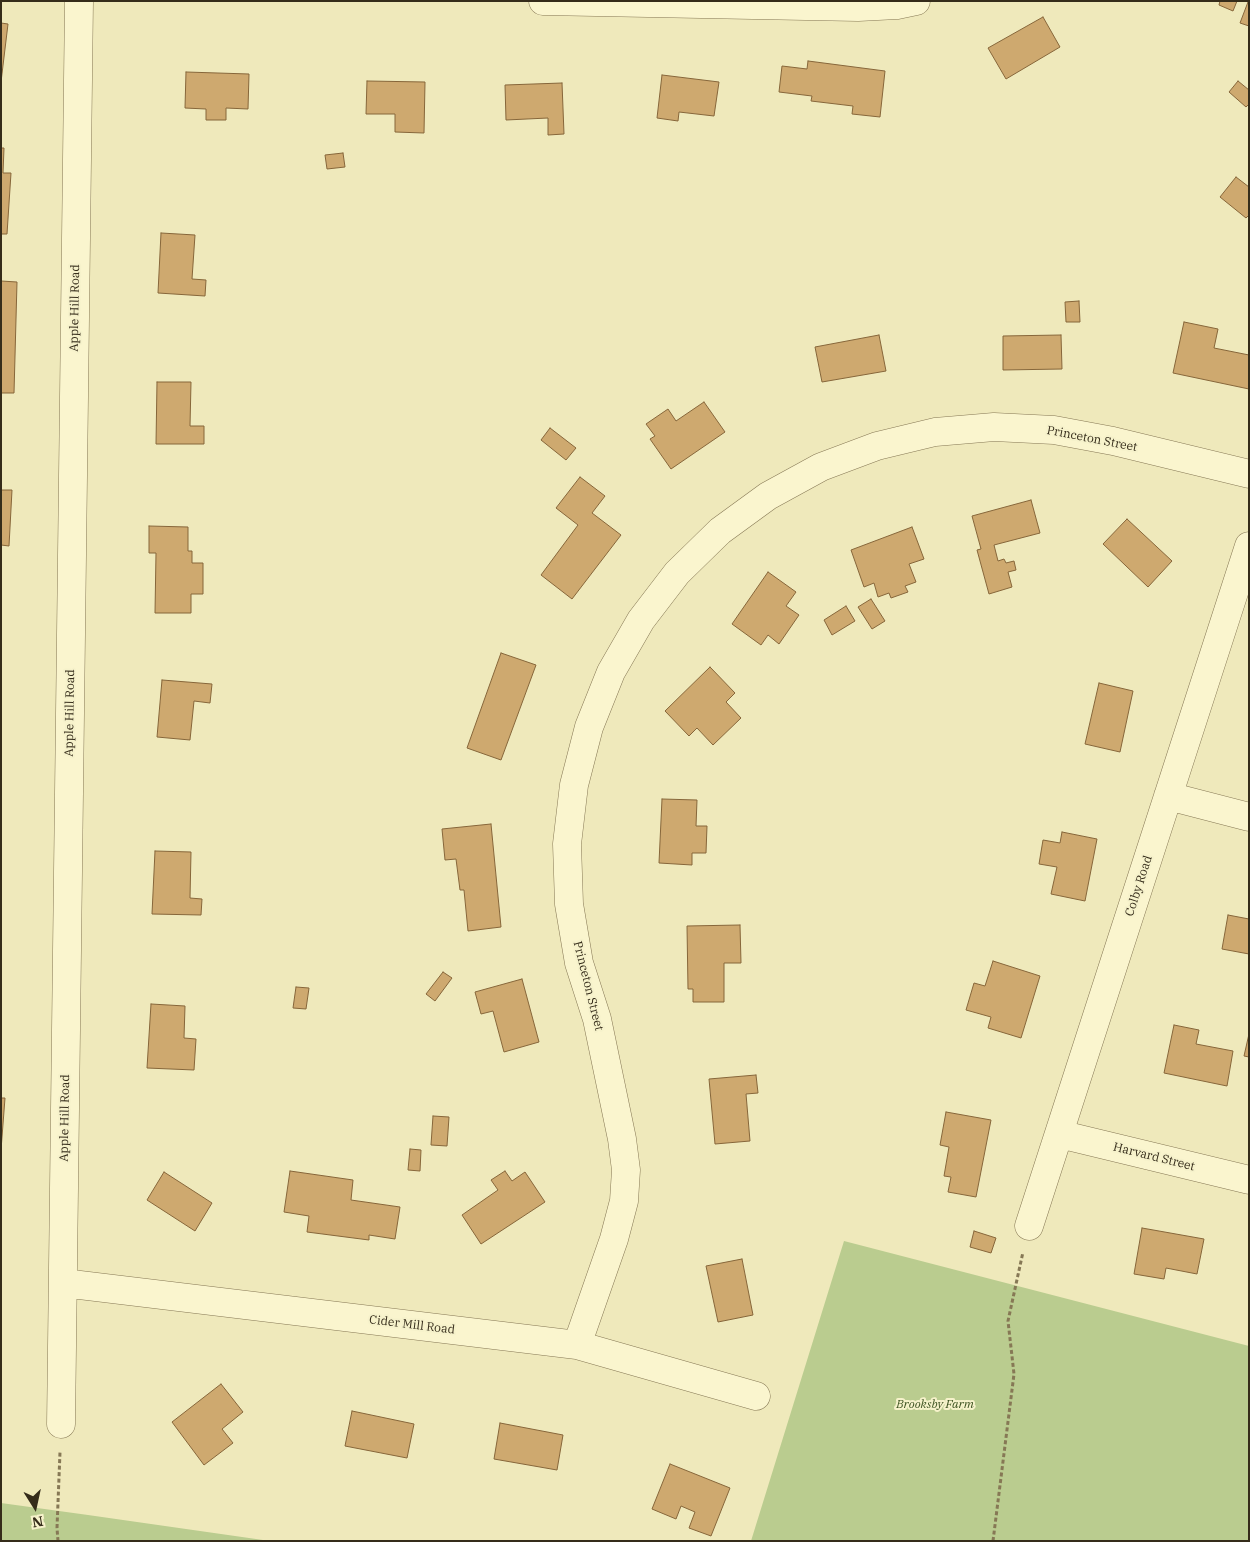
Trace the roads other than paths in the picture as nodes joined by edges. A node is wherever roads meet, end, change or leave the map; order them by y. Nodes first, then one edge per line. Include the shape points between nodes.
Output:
1 (79, 1) edge
2 (543, 1) edge
3 (916, 1) edge
4 (1249, 474) edge
5 (1249, 546) edge
6 (1168, 796) junction
7 (1249, 817) edge
8 (1059, 1134) junction
9 (1249, 1180) edge
10 (1029, 1226) road end
11 (63, 1282) junction
12 (577, 1345) junction
13 (756, 1396) dead end
14 (61, 1424) road end

1 - 11 street, Apple Hill Road
2 - 3 street via 858,7
4 - 12 street, Princeton Street via 1054,430 994,427 935,432 877,446 821,467 768,496 720,531 677,573 641,620 611,672 589,727 574,785 568,844 569,904 579,962 597,1019 626,1170 624,1200 614,1239
5 - 6 street, Colby Road
6 - 7 street
6 - 8 street, Colby Road
8 - 9 street, Harvard Street
8 - 10 street, Colby Road
11 - 12 street, Cider Mill Road
11 - 14 street, Apple Hill Road
12 - 13 street, Cider Mill Road

